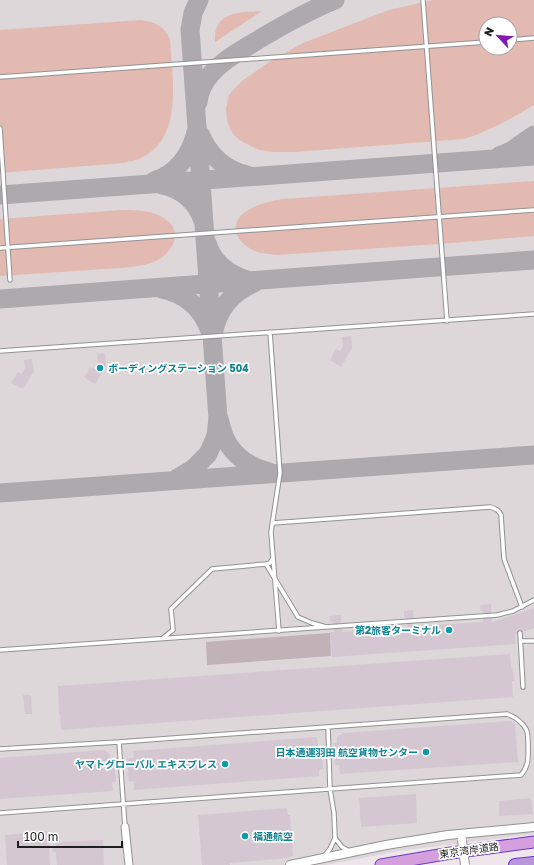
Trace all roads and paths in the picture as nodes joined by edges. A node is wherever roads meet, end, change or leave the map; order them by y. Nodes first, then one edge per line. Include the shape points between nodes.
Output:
1 (423, 0) edge
2 (534, 38) edge
3 (518, 39) edge
4 (478, 43) edge
5 (426, 46) junction
6 (0, 77) edge
7 (0, 128) edge
8 (534, 210) edge
9 (440, 217) junction
10 (8, 247) junction
11 (0, 248) edge
12 (10, 280) dead end
13 (534, 314) edge
14 (447, 321) junction
15 (270, 332) junction
16 (0, 351) edge
17 (272, 523) junction
18 (273, 558) junction
19 (266, 564) junction
20 (275, 578) junction
21 (534, 600) edge
22 (522, 607) junction
23 (329, 627) junction
24 (279, 631) junction
25 (520, 633) dead end
26 (162, 639) junction
27 (534, 640) edge
28 (521, 641) junction
29 (0, 650) edge
30 (523, 687) dead end
31 (328, 727) junction
32 (119, 742) junction
33 (0, 749) edge
34 (330, 789) junction
35 (124, 804) junction
36 (0, 813) edge
37 (125, 827) joint
38 (534, 827) edge
39 (335, 838) junction
40 (460, 838) junction
41 (534, 842) edge
42 (354, 852) junction
43 (319, 859) junction
44 (534, 862) edge
45 (129, 865) edge
46 (290, 865) edge
47 (381, 865) edge
48 (461, 865) edge
49 (465, 865) edge
50 (516, 865) edge

1 - 5 lane
2 - 3 lane
4 - 5 lane
5 - 6 lane
5 - 9 lane
7 - 10 lane
8 - 9 lane
9 - 10 lane
9 - 14 lane
10 - 11 lane
10 - 12 lane
13 - 14 lane
14 - 15 lane
15 - 16 lane
15 - 17 lane via 280,473
17 - 18 lane
17 - 22 lane via 495,508 501,515 504,559
18 - 19 lane
18 - 20 lane
19 - 20 lane
19 - 26 lane via 212,569 171,609 173,630
20 - 23 lane via 298,617
20 - 24 lane
21 - 22 lane
22 - 23 lane via 514,613 497,615
23 - 24 lane
24 - 26 lane
25 - 28 lane
26 - 29 lane
27 - 28 lane
28 - 30 lane
31 - 32 lane
31 - 34 lane
31 - 34 lane via 507,714 515,717 527,731 529,759 521,774
32 - 33 lane
32 - 35 lane
34 - 35 lane
34 - 39 lane
35 - 36 lane
35 - 37 lane
37 - 45 street
38 - 40 street
39 - 42 lane via 345,849
39 - 43 lane via 328,852
40 - 42 street via 386,845
40 - 48 street
40 - 49 street, bridge
41 - 47 highway, 東京湾岸道路
42 - 43 street
43 - 46 street
44 - 50 highway

